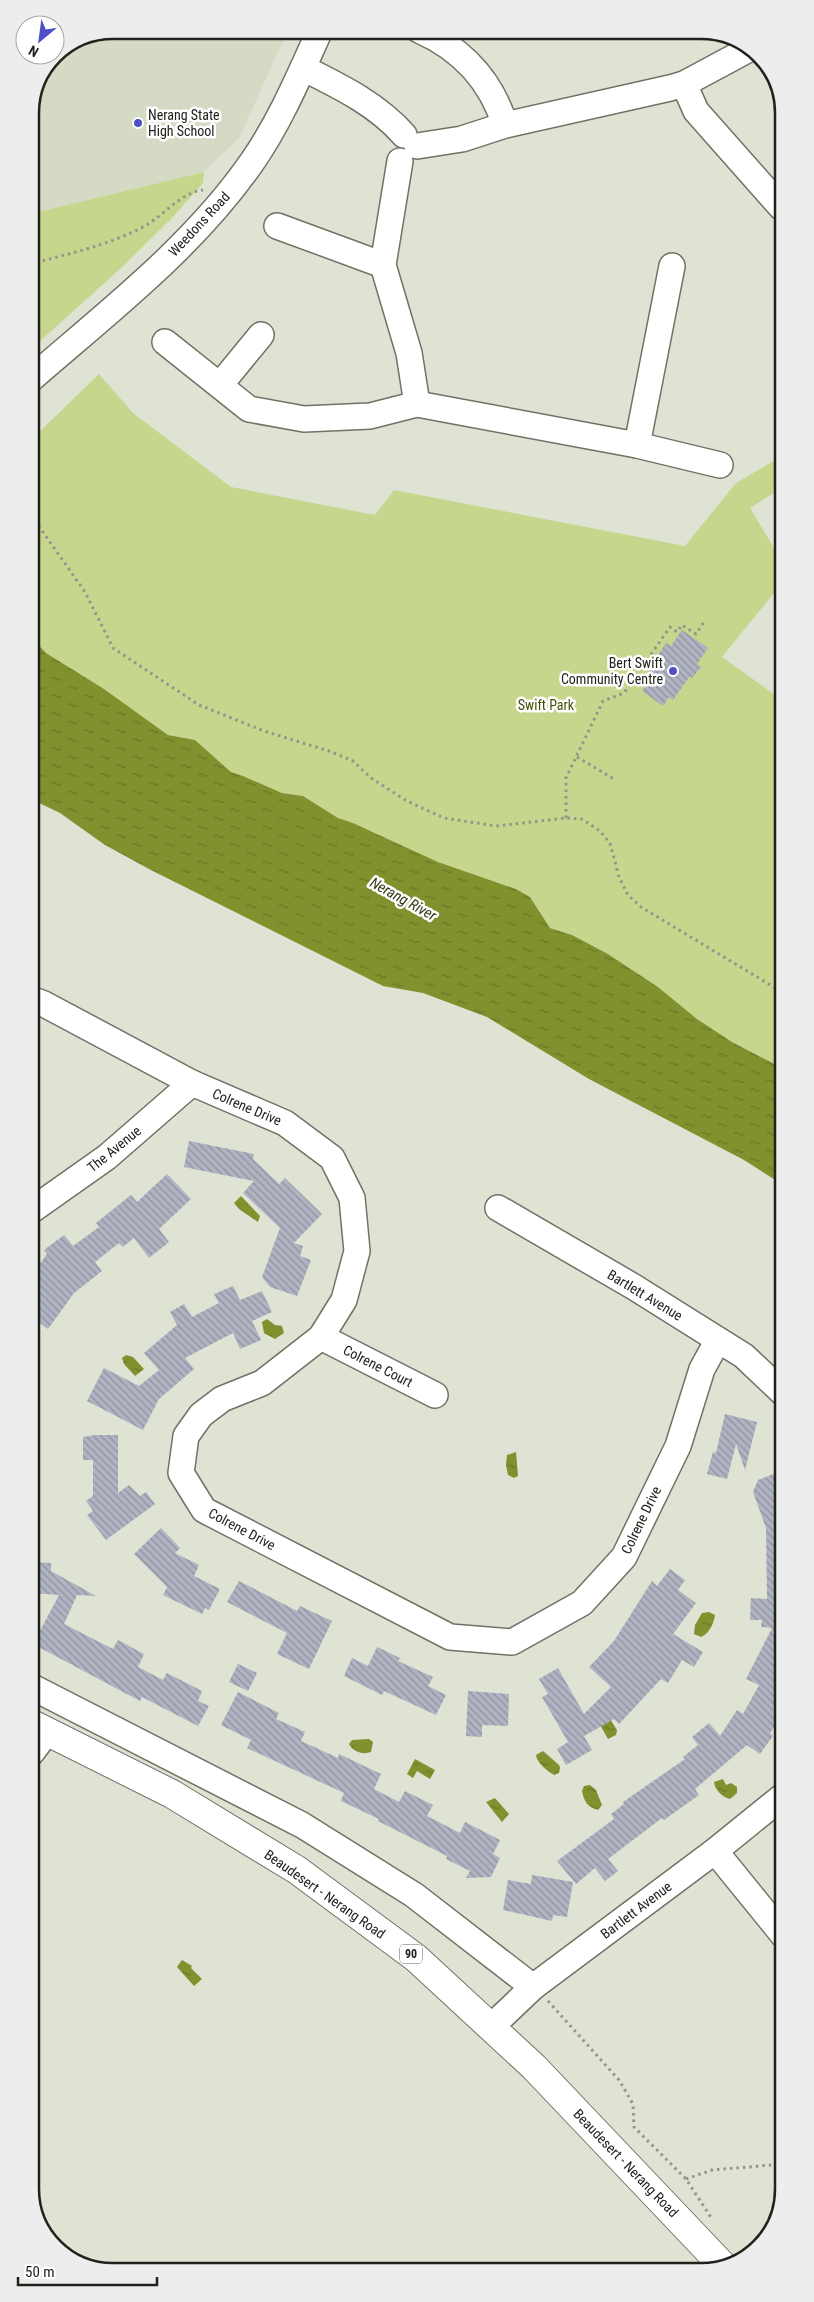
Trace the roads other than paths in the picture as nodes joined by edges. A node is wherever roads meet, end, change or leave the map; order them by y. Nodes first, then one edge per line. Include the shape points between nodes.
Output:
1 (316, 39) edge
2 (441, 39) edge
3 (743, 52) edge
4 (300, 73) junction
5 (684, 84) junction
6 (505, 125) junction
7 (403, 146) junction
8 (775, 200) edge
9 (277, 226) dead end
10 (383, 266) junction
11 (672, 266) dead end
12 (261, 335) dead end
13 (165, 342) dead end
14 (39, 372) edge
15 (220, 385) junction
16 (417, 404) junction
17 (637, 445) junction
18 (720, 466) dead end
19 (39, 1002) edge
20 (192, 1084) junction
21 (39, 1205) edge
22 (498, 1208) dead end
23 (321, 1337) junction
24 (718, 1340) junction
25 (775, 1385) edge
26 (435, 1395) dead end
27 (39, 1691) edge
28 (39, 1737) edge
29 (775, 1803) edge
30 (715, 1851) junction
31 (775, 1925) edge
32 (533, 1987) junction
33 (491, 2027) junction
34 (719, 2261) edge

1 - 4 street, Weedons Road
2 - 6 street via 481,76
3 - 5 street
4 - 7 street
4 - 14 street, Weedons Road via 253,161 196,230
5 - 6 street
5 - 8 street via 696,111
6 - 7 street via 462,138
7 - 10 street
9 - 10 street
10 - 16 street via 410,353
11 - 17 street
12 - 15 street
13 - 15 street
15 - 16 street via 249,409 304,418 370,416
16 - 17 street
17 - 18 street
19 - 20 street, Colrene Drive
20 - 21 street, The Avenue via 107,1157
20 - 23 street, Colrene Drive via 285,1122 332,1158 352,1198 357,1251 344,1300
22 - 24 street, Bartlett Avenue
23 - 24 street, Colrene Drive via 262,1383 222,1399 201,1415 186,1436 181,1473 204,1510 450,1637 512,1642 582,1603 624,1557 678,1446 702,1370
23 - 26 street, Colrene Court
24 - 25 street, Bartlett Avenue via 744,1356
27 - 32 street via 302,1825 414,1895
28 - 33 main road, Beaudesert - Nerang Road / 90 via 172,1794 297,1870 416,1958
29 - 30 street, Bartlett Avenue
30 - 31 street
30 - 32 street, Bartlett Avenue
32 - 33 street, Bartlett Avenue
33 - 34 main road, Beaudesert - Nerang Road / 90 via 534,2067

